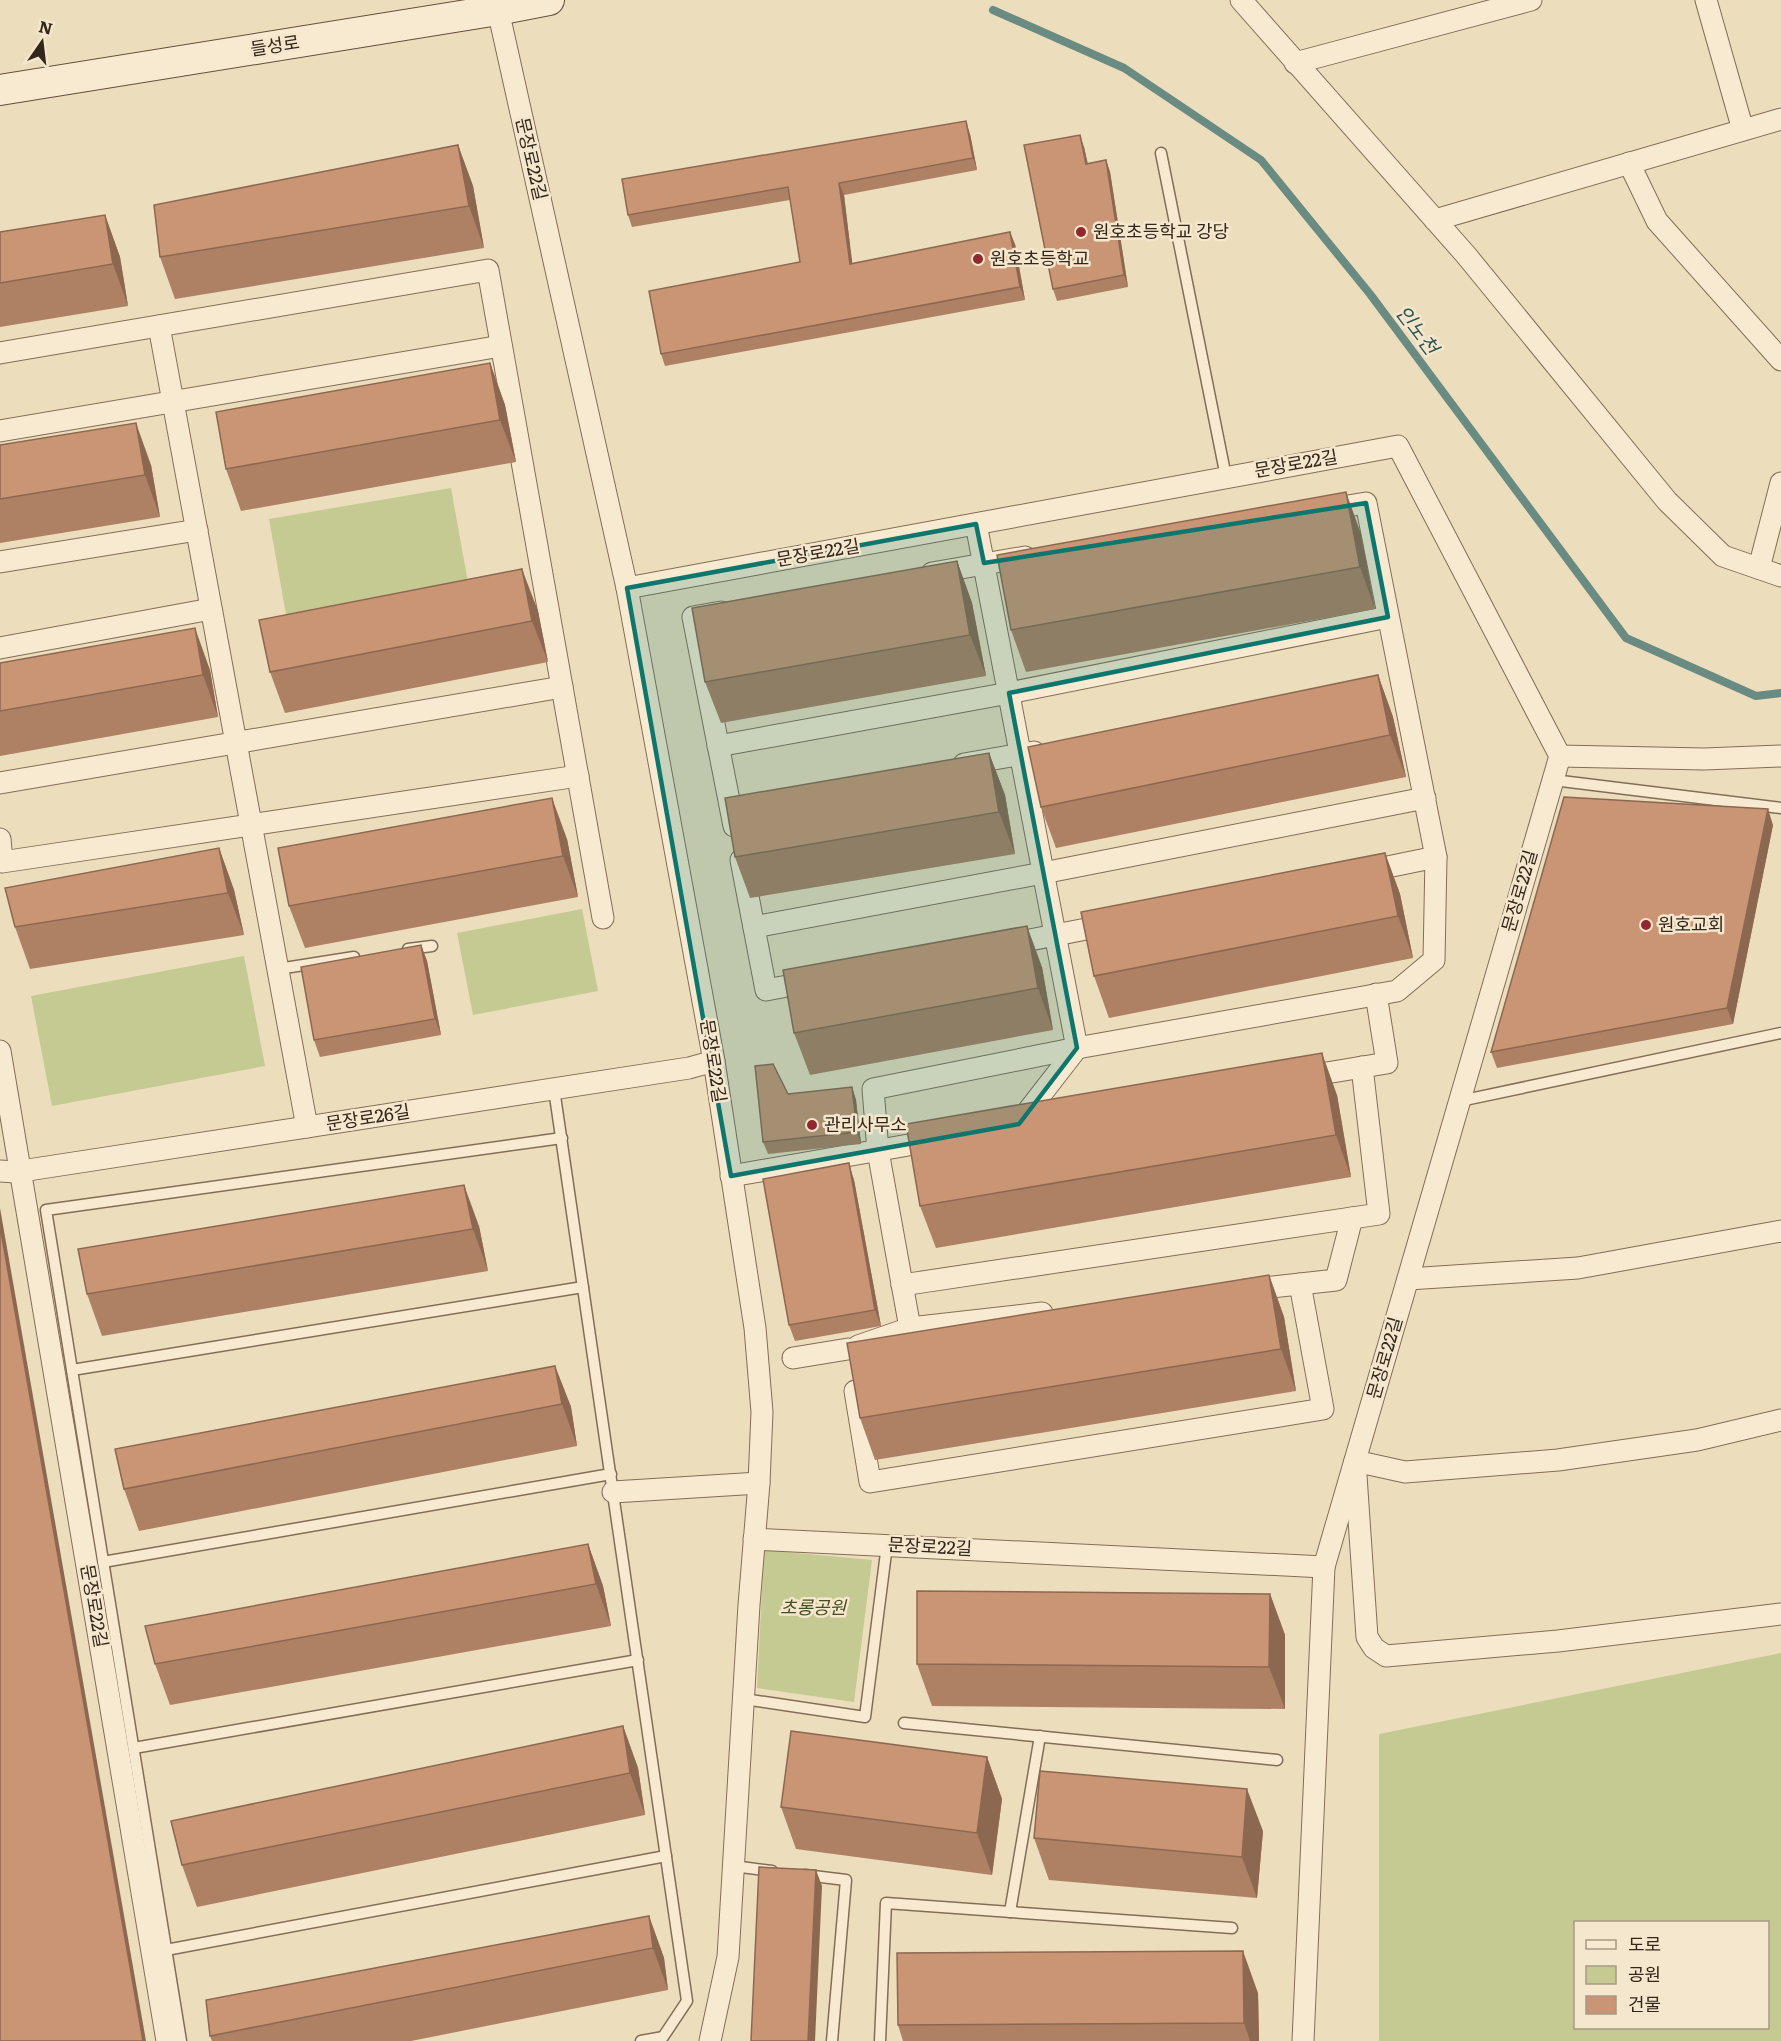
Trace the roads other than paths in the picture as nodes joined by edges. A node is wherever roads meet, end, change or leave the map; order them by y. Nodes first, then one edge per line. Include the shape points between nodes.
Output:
1 (549, 0) edge
2 (1532, 0) edge
3 (1706, 0) edge
4 (1244, 2) edge
5 (498, 10) junction
6 (1295, 63) junction
7 (0, 90) edge
8 (1781, 119) edge
9 (1743, 130) junction
10 (1161, 153) dead end
11 (1629, 163) junction
12 (1435, 220) junction
13 (159, 326) junction
14 (501, 346) junction
15 (0, 353) edge
16 (1781, 360) edge
17 (173, 402) junction
18 (0, 431) edge
19 (1226, 477) junction
20 (1781, 483) edge
21 (1308, 512) edge
22 (976, 524) junction
23 (197, 530) junction
24 (1042, 554) edge
25 (0, 562) edge
26 (984, 563) junction
27 (1759, 568) junction
28 (914, 576) edge
29 (1781, 576) edge
30 (627, 588) junction
31 (211, 609) junction
32 (740, 609) edge
33 (1389, 617) junction
34 (0, 648) edge
35 (562, 687) junction
36 (1402, 688) junction
37 (1379, 692) edge
38 (1009, 693) junction
39 (236, 743) junction
40 (718, 746) junction
41 (1055, 748) edge
42 (1021, 754) junction
43 (1560, 756) junction
44 (1781, 756) edge
45 (939, 768) edge
46 (578, 776) junction
47 (1553, 780) junction
48 (0, 783) edge
49 (1425, 798) junction
50 (753, 800) edge
51 (730, 804) junction
52 (1781, 808) edge
53 (251, 825) junction
54 (0, 839) edge
55 (1436, 857) junction
56 (1043, 873) junction
57 (1344, 876) edge
58 (603, 918) dead end
59 (1136, 919) edge
60 (754, 927) junction
61 (1056, 935) junction
62 (432, 946) edge
63 (986, 948) edge
64 (399, 951) edge
65 (366, 956) edge
66 (278, 969) junction
67 (836, 977) edge
68 (1376, 994) junction
69 (1781, 1033) edge
70 (1077, 1048) junction
71 (0, 1051) edge
72 (714, 1061) junction
73 (1362, 1067) junction
74 (1279, 1081) edge
75 (554, 1089) junction
76 (1460, 1101) junction
77 (1043, 1120) edge
78 (1019, 1124) junction
79 (307, 1127) junction
80 (996, 1128) edge
81 (960, 1135) edge
82 (562, 1138) junction
83 (878, 1151) junction
84 (10, 1171) edge
85 (731, 1176) junction
86 (1352, 1218) junction
87 (1781, 1231) edge
88 (1408, 1279) junction
89 (903, 1284) junction
90 (1300, 1284) junction
91 (583, 1287) junction
92 (1229, 1292) edge
93 (1064, 1310) edge
94 (910, 1328) junction
95 (848, 1349) junction
96 (793, 1358) dead end
97 (72, 1370) junction
98 (1781, 1420) edge
99 (1355, 1461) junction
100 (612, 1483) junction
101 (759, 1483) junction
102 (754, 1539) junction
103 (887, 1545) junction
104 (103, 1562) junction
105 (1324, 1567) junction
106 (1781, 1614) edge
107 (638, 1660) junction
108 (744, 1699) junction
109 (904, 1723) dead end
110 (1040, 1736) junction
111 (134, 1749) junction
112 (1277, 1760) dead end
113 (666, 1856) junction
114 (733, 1866) junction
115 (1010, 1911) junction
116 (1232, 1928) dead end
117 (166, 1950) junction
118 (167, 2041) edge
119 (181, 2041) edge
120 (642, 2041) edge
121 (710, 2041) edge
122 (832, 2041) edge
123 (880, 2041) edge
124 (1304, 2041) edge

1 - 5 street, 들성로
2 - 6 street
3 - 9 street
4 - 6 street
5 - 7 street, 들성로
5 - 30 street, 문장로22길
6 - 12 street
8 - 9 street
9 - 11 street
10 - 19 lane
11 - 12 street
11 - 16 street via 1657,220
12 - 27 street via 1667,501 1723,556
13 - 14 street via 488,270
13 - 15 street
13 - 17 street
14 - 17 street
14 - 35 street
17 - 18 street
17 - 23 street
19 - 22 street, 문장로22길
19 - 43 street, 문장로22길 via 1398,446
20 - 27 street
21 - 33 street via 1366,503
22 - 26 street
22 - 30 street, 문장로22길
23 - 25 street
23 - 31 street
24 - 26 street
26 - 28 street
26 - 38 street
27 - 29 street
30 - 72 street, 문장로22길
31 - 34 street
31 - 39 street
32 - 40 street via 693,617
33 - 36 street
33 - 38 street
35 - 39 street
35 - 46 street
36 - 37 street
36 - 49 street
38 - 40 street
38 - 42 street
39 - 48 street
39 - 53 street
40 - 51 street
41 - 42 street
42 - 45 street
42 - 56 street
43 - 44 street
43 - 47 street, 문장로22길
46 - 53 street
46 - 58 street
47 - 52 lane via 1644,795
47 - 76 street, 문장로22길
49 - 55 street
49 - 56 street
50 - 51 street
51 - 60 street
53 - 54 street via 2,862
53 - 66 street
55 - 57 street
55 - 68 street via 1434,960 1397,991
56 - 60 street
56 - 61 street
59 - 61 street
60 - 67 street via 766,990
61 - 63 street
61 - 70 street
62 - 64 lane
65 - 66 lane
66 - 79 street
68 - 70 street
68 - 73 street via 1387,1063
69 - 76 lane
70 - 78 street
70 - 83 street via 873,1089
71 - 84 street
72 - 75 street, 문장로26길
72 - 85 street, 문장로22길
73 - 74 street
73 - 86 street via 1379,1214
75 - 79 street, 문장로26길
75 - 82 lane
76 - 88 street, 문장로22길
77 - 78 street
78 - 80 street
79 - 84 street, 문장로26길
81 - 83 street
82 - 91 lane
82 - 97 lane via 46,1210
83 - 85 street
83 - 89 street
84 - 118 street, 문장로22길
85 - 101 street, 문장로22길 via 756,1338 762,1412
86 - 89 street
86 - 90 street via 1336,1280
87 - 88 street via 1578,1268
88 - 99 street, 문장로22길
89 - 94 street
90 - 92 street
90 - 95 street via 1323,1410 870,1482
91 - 97 lane
91 - 100 lane
93 - 94 street
94 - 95 street
95 - 96 street
97 - 104 lane
98 - 99 street via 1697,1440 1558,1460 1405,1472
99 - 105 street, 문장로22길
99 - 106 street via 1367,1637 1386,1656
100 - 101 street
100 - 104 lane
100 - 107 lane
101 - 102 street, 문장로22길
102 - 103 street, 문장로22길
102 - 108 street, 문장로22길
103 - 105 street, 문장로22길
103 - 108 lane via 865,1717
104 - 111 lane
105 - 124 street
107 - 111 lane
107 - 113 lane
108 - 114 street, 문장로22길
109 - 110 lane
110 - 112 lane
110 - 115 lane
111 - 117 lane
113 - 117 lane
113 - 120 lane via 687,2001 663,2037
114 - 121 street, 문장로22길 via 728,1957
114 - 122 lane via 846,1881
115 - 116 lane
115 - 123 lane via 886,1903
117 - 119 lane

